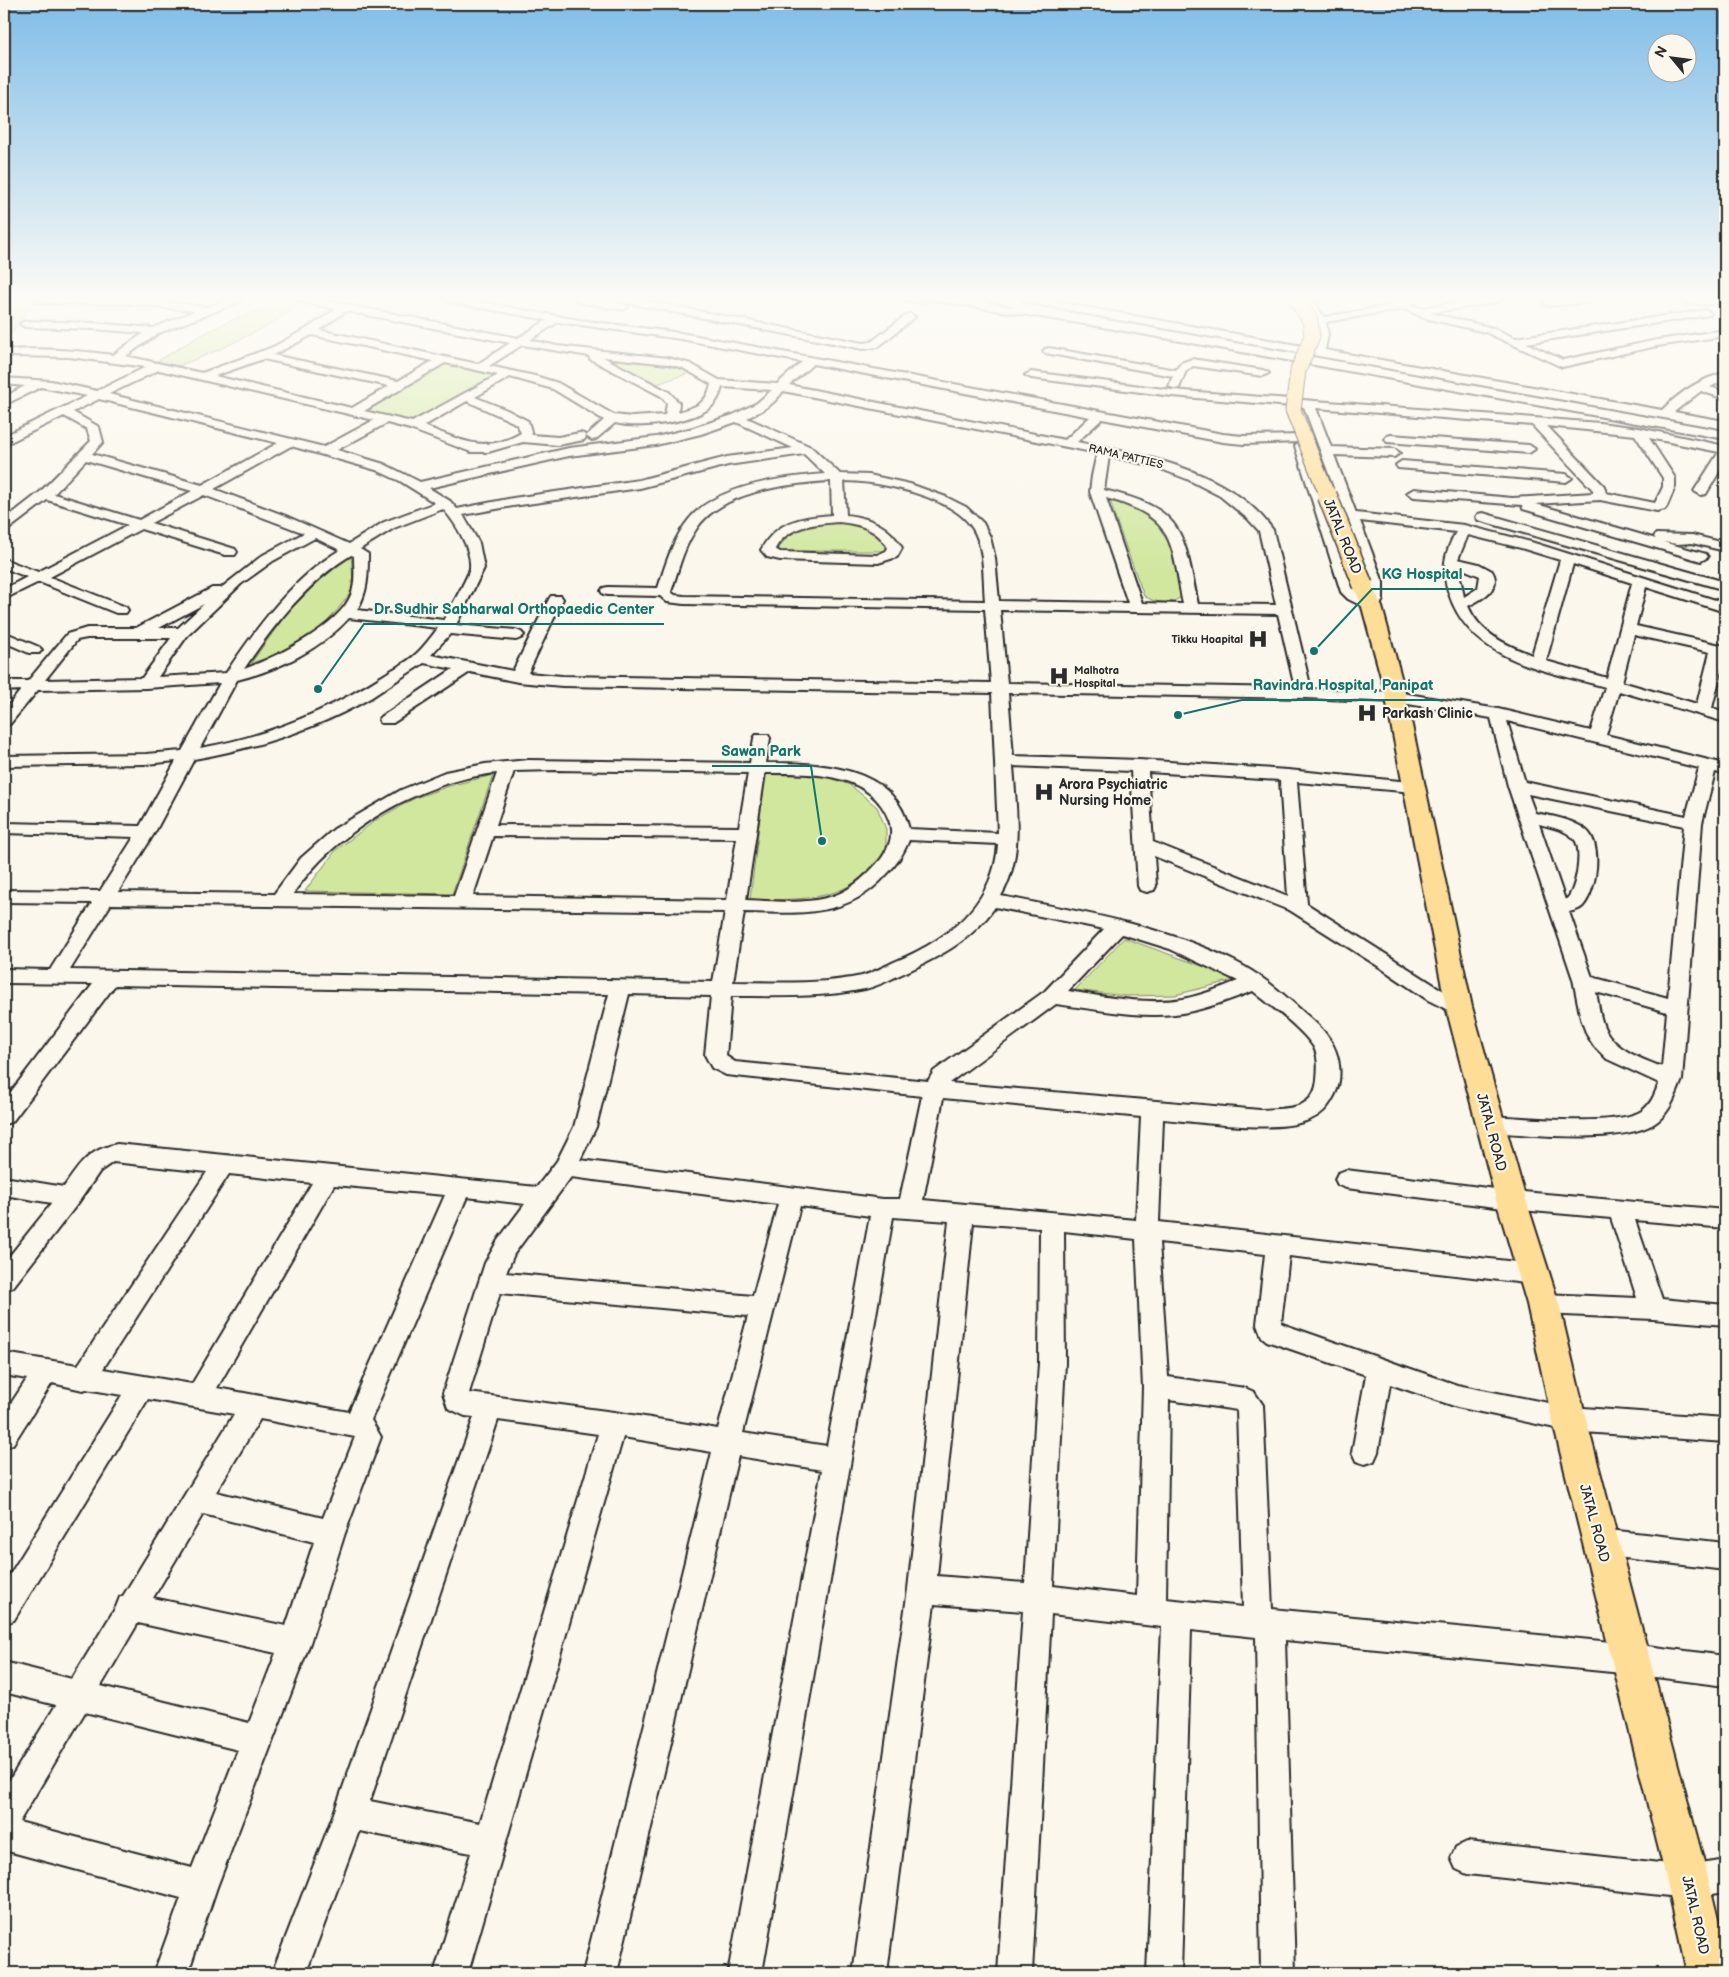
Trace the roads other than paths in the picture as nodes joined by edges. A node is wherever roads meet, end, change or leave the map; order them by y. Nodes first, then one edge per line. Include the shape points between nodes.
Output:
1 (23, 391) edge
2 (80, 391) edge
3 (106, 391) edge
4 (264, 391) edge
5 (389, 391) edge
6 (476, 391) edge
7 (565, 391) edge
8 (660, 391) edge
9 (715, 391) edge
10 (776, 391) edge
11 (802, 391) edge
12 (970, 391) edge
13 (1038, 391) edge
14 (1156, 391) edge
15 (1295, 391) edge
16 (1544, 391) edge
17 (1692, 391) edge
18 (1711, 391) edge
19 (1172, 393) joint
20 (98, 395) junction
21 (1725, 396) edge
22 (466, 397) junction
23 (4, 401) edge
24 (1024, 402) junction
25 (1285, 402) junction
26 (1308, 404) junction
27 (1381, 409) junction
28 (64, 412) junction
29 (354, 412) junction
30 (1666, 413) junction
31 (1099, 415) junction
32 (1463, 415) junction
33 (671, 416) junction
34 (737, 418) junction
35 (386, 419) junction
36 (612, 419) junction
37 (1535, 421) junction
38 (1725, 424) edge
39 (414, 426) junction
40 (1639, 432) junction
41 (592, 436) junction
42 (522, 438) junction
43 (1299, 438) junction
44 (1391, 439) junction
45 (4, 441) edge
46 (291, 441) junction
47 (1069, 443) junction
48 (1478, 445) junction
49 (606, 446) junction
50 (566, 447) junction
51 (1529, 449) dead end
52 (326, 450) junction
53 (808, 450) junction
54 (1104, 451) junction
55 (1327, 451) junction
56 (1725, 451) edge
57 (1394, 453) junction
58 (85, 456) junction
59 (1402, 465) junction
60 (1491, 472) junction
61 (837, 478) junction
62 (1566, 478) dead end
63 (419, 486) junction
64 (205, 490) junction
65 (1701, 491) dead end
66 (1097, 492) junction
67 (45, 495) junction
68 (1600, 496) junction
69 (1486, 499) junction
70 (1509, 501) junction
71 (1417, 508) junction
72 (449, 509) junction
73 (1570, 509) junction
74 (1350, 516) junction
75 (839, 518) junction
76 (1483, 518) dead end
77 (1552, 519) junction
78 (140, 525) junction
79 (4, 526) edge
80 (1464, 529) junction
81 (1535, 532) junction
82 (314, 534) junction
83 (1526, 545) junction
84 (1725, 547) edge
85 (349, 549) junction
86 (230, 552) dead end
87 (1701, 557) dead end
88 (1567, 559) junction
89 (1451, 560) junction
90 (4, 563) edge
91 (38, 578) junction
92 (236, 581) junction
93 (1710, 581) junction
94 (1725, 586) edge
95 (1639, 588) junction
96 (608, 591) dead end
97 (664, 592) junction
98 (4, 595) edge
99 (1367, 596) junction
100 (556, 599) dead end
101 (1696, 599) junction
102 (1460, 604) junction
103 (992, 605) junction
104 (1136, 606) junction
105 (1191, 608) junction
106 (1725, 608) edge
107 (122, 610) dead end
108 (1284, 610) junction
109 (345, 614) junction
110 (1725, 614) edge
111 (448, 627) junction
112 (1629, 629) junction
113 (139, 633) junction
114 (182, 633) junction
115 (516, 635) dead end
116 (4, 637) edge
117 (34, 650) dead end
118 (1722, 650) edge
119 (421, 658) junction
120 (1538, 663) junction
121 (467, 666) junction
122 (232, 677) junction
123 (518, 677) junction
124 (146, 683) junction
125 (35, 685) junction
126 (4, 686) edge
127 (1613, 686) junction
128 (999, 689) junction
129 (1395, 692) junction
130 (1304, 693) junction
131 (1703, 711) junction
132 (1498, 714) junction
133 (1725, 717) edge
134 (387, 720) dead end
135 (4, 721) edge
136 (1598, 733) junction
137 (762, 738) dead end
138 (190, 755) junction
139 (4, 761) edge
140 (1005, 761) junction
141 (1139, 765) junction
142 (1712, 765) edge
143 (507, 767) junction
144 (756, 768) junction
145 (1288, 775) junction
146 (1414, 786) junction
147 (1517, 786) junction
148 (1527, 816) junction
149 (1693, 823) junction
150 (4, 828) edge
151 (486, 830) junction
152 (146, 832) junction
153 (747, 833) junction
154 (901, 834) junction
155 (1007, 839) junction
156 (1144, 845) junction
157 (1147, 886) dead end
158 (4, 896) edge
159 (104, 898) junction
160 (280, 899) junction
161 (992, 900) junction
162 (461, 903) junction
163 (736, 907) junction
164 (1298, 907) junction
165 (1558, 909) junction
166 (1118, 926) junction
167 (4, 976) edge
168 (56, 977) junction
169 (109, 978) junction
170 (1256, 982) junction
171 (1584, 982) junction
172 (621, 986) junction
173 (722, 989) junction
174 (1052, 996) junction
175 (1459, 1007) junction
176 (1678, 1008) junction
177 (1671, 1080) junction
178 (934, 1088) junction
179 (1152, 1110) junction
180 (4, 1116) edge
181 (1490, 1124) junction
182 (223, 1165) junction
183 (565, 1168) junction
184 (328, 1176) junction
185 (1346, 1179) dead end
186 (4, 1186) edge
187 (460, 1186) junction
188 (542, 1196) junction
189 (791, 1196) junction
190 (70, 1197) junction
191 (1511, 1200) junction
192 (896, 1208) junction
193 (1620, 1210) junction
194 (962, 1212) junction
195 (1725, 1219) edge
196 (1052, 1220) junction
197 (1147, 1231) junction
198 (1278, 1245) junction
199 (1534, 1274) junction
200 (4, 1280) edge
201 (490, 1282) junction
202 (1543, 1304) junction
203 (762, 1307) junction
204 (1653, 1309) junction
205 (1725, 1315) edge
206 (4, 1364) edge
207 (1380, 1368) junction
208 (46, 1371) junction
209 (83, 1379) junction
210 (1156, 1387) junction
211 (141, 1388) junction
212 (199, 1396) junction
213 (254, 1405) junction
214 (490, 1407) junction
215 (1569, 1419) junction
216 (614, 1424) junction
217 (356, 1425) junction
218 (1725, 1430) edge
219 (4, 1436) edge
220 (728, 1442) junction
221 (1365, 1452) dead end
222 (836, 1460) junction
223 (198, 1500) junction
224 (331, 1533) junction
225 (1600, 1542) junction
226 (1725, 1557) edge
227 (922, 1589) junction
228 (1038, 1598) junction
229 (130, 1607) junction
230 (4, 1610) edge
231 (1164, 1613) junction
232 (1264, 1623) junction
233 (295, 1643) junction
234 (1632, 1660) junction
235 (1725, 1671) edge
236 (4, 1677) edge
237 (79, 1694) junction
238 (258, 1740) junction
239 (350, 1813) junction
240 (4, 1818) edge
241 (4, 1834) edge
242 (491, 1841) junction
243 (1467, 1858) dead end
244 (1725, 1876) edge
245 (1688, 1882) junction
246 (201, 1887) junction
247 (171, 1973) edge
248 (289, 1973) edge
249 (451, 1973) edge
250 (600, 1973) edge
251 (745, 1973) edge
252 (870, 1973) edge
253 (1015, 1973) edge
254 (1164, 1973) edge
255 (1278, 1973) edge
256 (1709, 1973) edge

1 - 23 street
2 - 20 street
3 - 20 street
4 - 29 street
5 - 29 street
6 - 22 street
7 - 36 street
8 - 33 street via 673,403
9 - 33 street via 711,402 705,406
10 - 34 street via 768,401
11 - 47 street, RAMA PATTIES
12 - 24 street
13 - 24 street
14 - 19 street
15 - 99 main road, JATAL ROAD, bridge via 1292,410
16 - 30 street
17 - 30 street
18 - 21 street
19 - 25 street
20 - 28 street
20 - 46 street
22 - 39 street
22 - 42 street via 524,424 527,434
24 - 31 street
25 - 26 street
25 - 43 street
26 - 27 street
26 - 55 street
27 - 32 street
27 - 44 street
28 - 45 street
28 - 58 street via 92,427 97,442
29 - 35 street
30 - 38 street
31 - 43 street via 1233,440
31 - 47 street
32 - 37 street
32 - 48 street
33 - 36 street via 634,422
34 - 49 street via 665,440
34 - 53 street
35 - 39 street
35 - 52 street
36 - 41 street
37 - 40 street
37 - 68 street via 1599,490
39 - 42 street via 479,449
40 - 56 street
40 - 68 street via 1669,478 1669,487 1660,506
41 - 49 street
41 - 50 street
42 - 50 street
43 - 99 street via 1346,589 1353,596
44 - 48 street
44 - 57 street
46 - 52 street
46 - 64 street
47 - 54 street, RAMA PATTIES
48 - 51 street
48 - 60 street
49 - 50 street
50 - 63 street
52 - 63 street via 380,467
53 - 61 street
53 - 72 street via 726,461 640,484
54 - 66 street
54 - 108 street, RAMA PATTIES via 1182,470 1230,497 1257,519 1266,530
55 - 57 street
55 - 74 street
56 - 65 street
57 - 59 street
58 - 64 street
58 - 67 street
59 - 60 street
59 - 71 street
60 - 62 street
60 - 70 street
61 - 75 street
61 - 97 street via 755,488 721,501 704,512 692,524
61 - 103 street via 869,479 916,490 954,505 969,516 979,527 985,542
63 - 72 street
64 - 78 street
64 - 82 street
66 - 104 street
66 - 105 street via 1138,503 1170,526 1179,544
67 - 78 street
67 - 79 street
68 - 70 street
68 - 73 street
69 - 70 street
69 - 71 street
69 - 77 street
70 - 77 street
71 - 74 street
71 - 80 street
72 - 85 street via 389,525
72 - 111 street via 460,520 472,543 476,568
73 - 77 street
73 - 84 street via 1662,538 1692,539
74 - 99 street via 1376,582 1376,600
75 - 75 street via 794,525 772,540 768,550 780,556 878,558 892,554 895,548 892,541 875,526
76 - 81 street
77 - 81 street
77 - 87 street
78 - 86 street
78 - 91 street
80 - 83 street
80 - 89 street
81 - 83 street
81 - 93 street
82 - 85 street
82 - 92 street via 278,552
83 - 88 street
85 - 109 street via 361,554 361,573 357,596
85 - 122 street via 314,576 288,602 259,635
88 - 95 street
88 - 120 street
89 - 102 street via 1452,578
89 - 102 street via 1487,574 1482,593
90 - 91 street
91 - 98 street
91 - 107 street
92 - 113 street
92 - 114 street
93 - 94 street
93 - 101 street
95 - 101 street
95 - 110 street
95 - 112 street
96 - 97 street
97 - 103 street via 672,599 684,600
99 - 129 main road, JATAL ROAD
100 - 123 street
101 - 106 street
102 - 120 street via 1467,620 1479,634
103 - 104 street
103 - 128 street
104 - 105 street
105 - 108 street
108 - 130 street, RAMA PATTIES
109 - 111 street
109 - 122 street via 324,634 293,652 268,665
111 - 115 street
111 - 119 street
112 - 118 street
112 - 127 street
113 - 114 street
113 - 125 street via 72,636
114 - 124 street
116 - 117 street
118 - 131 street
119 - 121 street
119 - 138 street via 366,694 322,716 279,733
120 - 127 street
121 - 123 street
121 - 134 street
122 - 124 street
122 - 138 street
123 - 128 street via 572,681
124 - 125 street
125 - 126 street
125 - 135 street
127 - 131 street
127 - 136 street
128 - 130 street
128 - 140 street
129 - 130 street
129 - 132 street
129 - 136 street via 1466,699
129 - 146 main road, JATAL ROAD
131 - 133 street
132 - 136 street
132 - 147 street
136 - 142 street via 1683,760
137 - 144 street
138 - 139 street via 146,759
138 - 152 street
140 - 141 street
140 - 155 street
141 - 145 street
141 - 156 street
142 - 149 street
143 - 144 street
143 - 151 street
143 - 160 street via 470,771 428,784 375,811 306,863
144 - 153 street
144 - 154 street via 812,767 850,776 877,791 887,801
145 - 146 street
145 - 164 street
146 - 175 main road, JATAL ROAD
147 - 148 street
147 - 149 street
148 - 165 street
148 - 165 street via 1568,828 1584,839 1587,848 1588,859 1580,895 1572,905
149 - 176 street
150 - 152 street
151 - 153 street
151 - 162 street
152 - 159 street
153 - 163 street
154 - 155 street
154 - 163 street via 893,854 876,877 853,894 826,905
155 - 161 street via 1004,870
156 - 157 street
156 - 164 street
158 - 159 street
159 - 160 street
159 - 168 street
160 - 162 street
161 - 166 street
161 - 173 street via 970,926 940,948 867,981 824,988
162 - 163 street
163 - 173 street
164 - 175 street
165 - 171 street
166 - 170 street via 1177,944
166 - 174 street
167 - 168 street
168 - 169 street
169 - 172 street
169 - 180 street
170 - 174 street via 1176,1007
170 - 179 street via 1322,1043 1329,1063 1327,1088 1315,1108 1300,1115 1260,1118
171 - 176 street
171 - 177 street via 1600,1040 1626,1059
172 - 173 street
172 - 183 street via 585,1126
173 - 178 street via 715,1055 724,1067
174 - 178 street via 947,1073
175 - 181 main road, JATAL ROAD
176 - 177 street
177 - 181 street via 1661,1105 1649,1117 1635,1124 1611,1127
178 - 179 street
178 - 192 street
179 - 197 street
181 - 191 main road, JATAL ROAD
182 - 184 street
182 - 190 street via 117,1153 107,1155 92,1165
182 - 209 street
183 - 188 street
183 - 189 street
184 - 187 street
184 - 212 street
185 - 191 street
186 - 190 street
187 - 188 street
187 - 217 street
188 - 201 street via 506,1247
189 - 192 street
189 - 203 street
190 - 200 street
191 - 193 street
191 - 199 main road, JATAL ROAD
192 - 194 street
192 - 222 street
193 - 195 street
193 - 204 street
194 - 196 street
194 - 227 street
196 - 197 street
196 - 228 street via 1052,1363
197 - 198 street
197 - 210 street
198 - 199 street
198 - 207 street via 1271,1329
199 - 202 main road, JATAL ROAD
201 - 203 street
201 - 214 street via 456,1392 457,1400 465,1404
202 - 204 street
202 - 215 main road, JATAL ROAD
203 - 220 street
204 - 205 street
206 - 208 street
207 - 215 street via 1457,1396
207 - 221 street
208 - 209 street
208 - 219 street
209 - 211 street
210 - 231 street
210 - 232 street via 1237,1398 1250,1404
211 - 212 street
211 - 230 street
212 - 213 street
213 - 217 street
213 - 223 street
214 - 216 street
214 - 239 street
215 - 218 street
215 - 225 main road, JATAL ROAD
216 - 220 street
216 - 242 street
217 - 224 street via 364,1429 367,1445
220 - 222 street
220 - 250 street
222 - 251 street
223 - 224 street
223 - 229 street
224 - 233 street
225 - 226 street
225 - 234 main road, JATAL ROAD
227 - 228 street
227 - 252 street
228 - 231 street
228 - 253 street
229 - 233 street
229 - 237 street
231 - 232 street
231 - 254 street
232 - 234 street
232 - 255 street
233 - 238 street
234 - 235 street
234 - 245 main road, JATAL ROAD
236 - 237 street
237 - 238 street
237 - 240 street
238 - 246 street
239 - 242 street
239 - 248 street
241 - 246 street
242 - 249 street
243 - 245 street
244 - 245 street
245 - 256 main road, JATAL ROAD
246 - 247 street

